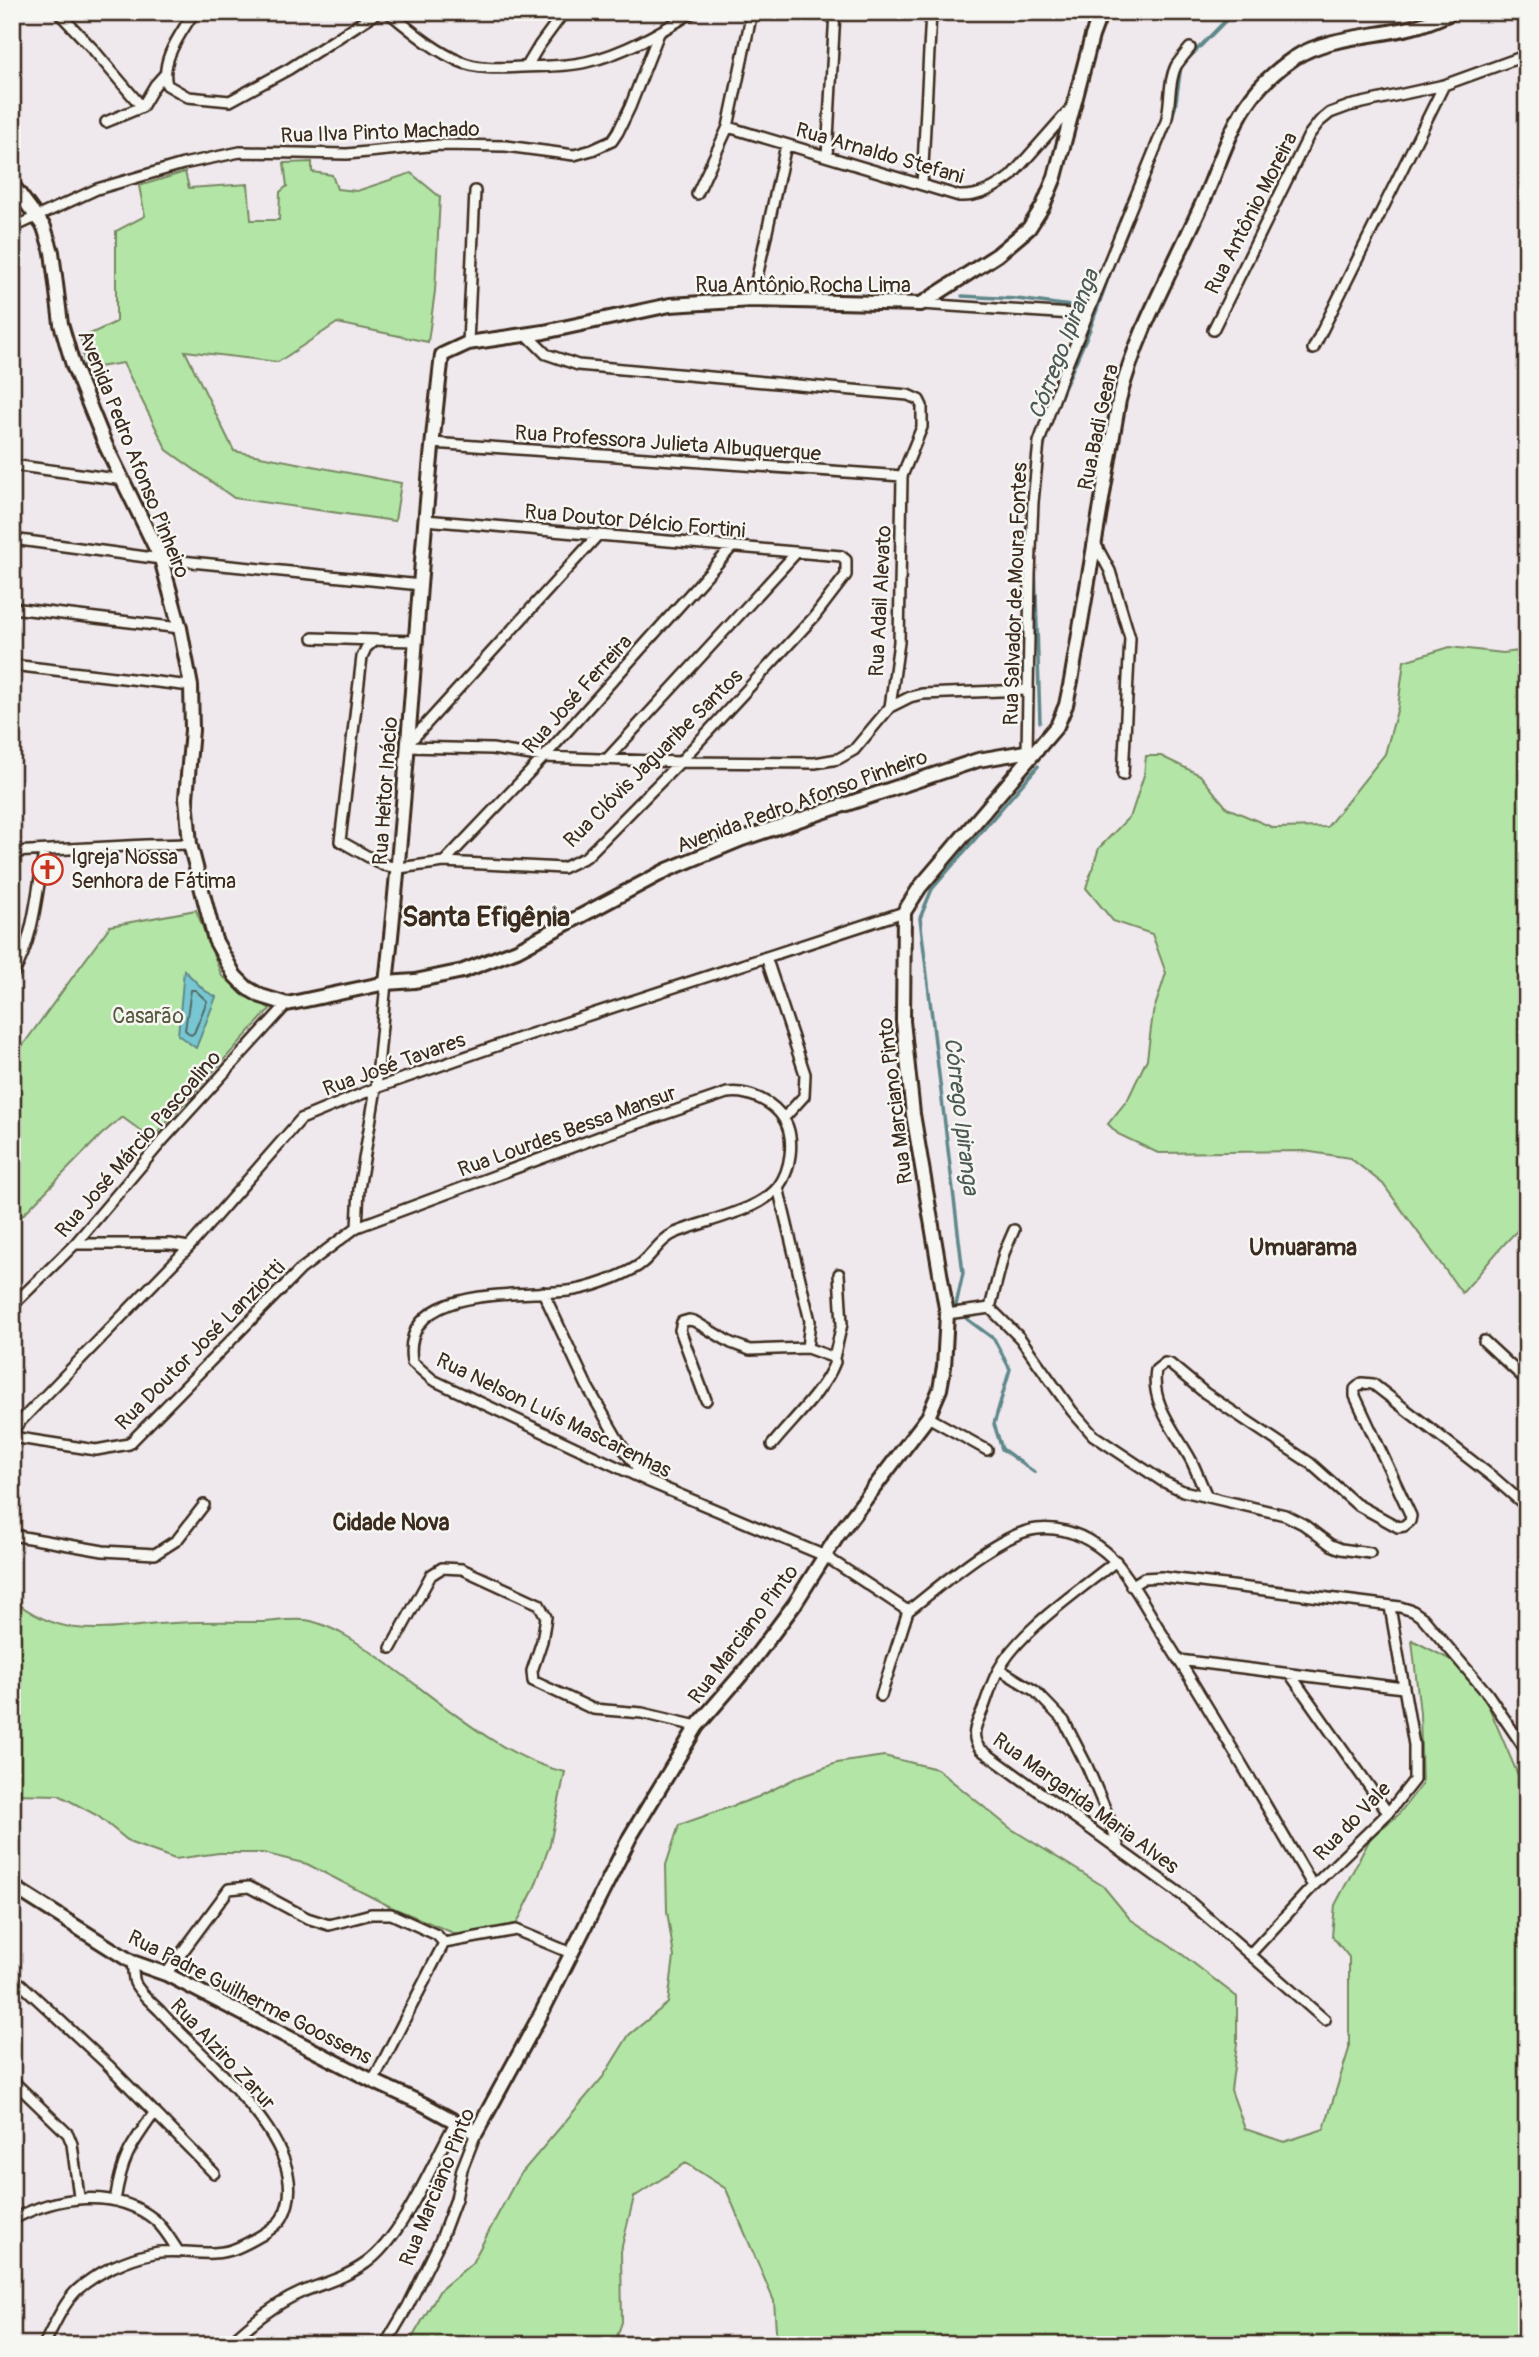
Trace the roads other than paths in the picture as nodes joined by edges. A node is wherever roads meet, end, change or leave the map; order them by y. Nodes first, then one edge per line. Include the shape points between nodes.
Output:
1 (58, 12) edge
2 (194, 12) edge
3 (378, 12) edge
4 (388, 12) edge
5 (564, 12) edge
6 (693, 12) edge
7 (752, 12) edge
8 (835, 12) edge
9 (931, 12) edge
10 (1101, 12) edge
11 (1452, 12) edge
12 (659, 33) junction
13 (1190, 48) dead end
14 (1527, 55) edge
15 (527, 66) junction
16 (166, 80) junction
17 (1444, 85) junction
18 (142, 107) junction
19 (1072, 107) junction
20 (106, 122) dead end
21 (728, 127) junction
22 (786, 145) junction
23 (827, 156) junction
24 (12, 184) edge
25 (922, 185) junction
26 (475, 191) dead end
27 (697, 194) dead end
28 (37, 215) junction
29 (12, 228) edge
30 (752, 300) junction
31 (921, 304) junction
32 (1087, 315) junction
33 (1213, 330) dead end
34 (527, 335) junction
35 (468, 343) junction
36 (1313, 349) dead end
37 (442, 355) joint
38 (432, 443) junction
39 (12, 465) edge
40 (902, 476) junction
41 (124, 480) junction
42 (425, 520) junction
43 (598, 535) junction
44 (12, 539) edge
45 (1095, 542) junction
46 (732, 547) junction
47 (797, 552) junction
48 (841, 556) joint
49 (161, 559) junction
50 (421, 585) junction
51 (12, 608) edge
52 (180, 628) junction
53 (313, 638) dead end
54 (375, 640) junction
55 (416, 641) junction
56 (12, 665) edge
57 (191, 686) junction
58 (1028, 690) junction
59 (890, 707) junction
60 (407, 746) junction
61 (1032, 751) junction
62 (544, 757) junction
63 (607, 759) junction
64 (680, 762) junction
65 (1123, 775) dead end
66 (190, 845) junction
67 (12, 852) edge
68 (44, 852) junction
69 (444, 862) junction
70 (399, 868) junction
71 (904, 912) junction
72 (766, 957) junction
73 (12, 976) edge
74 (386, 983) junction
75 (287, 1004) junction
76 (376, 1088) junction
77 (784, 1118) junction
78 (778, 1187) junction
79 (357, 1227) junction
80 (1014, 1230) dead end
81 (75, 1244) junction
82 (189, 1247) junction
83 (839, 1274) dead end
84 (543, 1292) junction
85 (12, 1306) edge
86 (990, 1308) junction
87 (949, 1313) junction
88 (1484, 1341) dead end
89 (807, 1348) junction
90 (834, 1358) junction
91 (1527, 1381) edge
92 (706, 1401) dead end
93 (929, 1417) junction
94 (12, 1430) edge
95 (12, 1437) edge
96 (772, 1444) dead end
97 (987, 1450) dead end
98 (647, 1481) junction
99 (1206, 1496) junction
100 (204, 1505) dead end
101 (1527, 1507) edge
102 (12, 1535) edge
103 (1370, 1553) dead end
104 (825, 1556) junction
105 (1116, 1562) junction
106 (1131, 1586) junction
107 (1390, 1607) junction
108 (908, 1611) junction
109 (391, 1648) dead end
110 (1179, 1660) junction
111 (999, 1669) junction
112 (1290, 1674) junction
113 (1403, 1688) junction
114 (881, 1696) dead end
115 (698, 1726) junction
116 (1527, 1752) edge
117 (1388, 1812) junction
118 (1119, 1848) junction
119 (12, 1886) edge
120 (1313, 1886) junction
121 (444, 1943) junction
122 (571, 1954) junction
123 (1251, 1954) junction
124 (132, 1962) junction
125 (166, 1974) junction
126 (12, 1983) edge
127 (1325, 2020) dead end
128 (12, 2080) edge
129 (373, 2081) junction
130 (155, 2112) junction
131 (455, 2123) junction
132 (476, 2133) junction
133 (214, 2173) dead end
134 (79, 2197) junction
135 (115, 2201) junction
136 (12, 2220) edge
137 (178, 2251) junction
138 (44, 2345) edge
139 (228, 2345) edge
140 (385, 2345) edge

1 - 18 street
2 - 16 street via 169,55
3 - 16 street via 230,101 188,97
4 - 15 street via 460,62 497,68
5 - 15 street
6 - 12 street
7 - 21 street
8 - 23 street
9 - 25 street
10 - 19 street
11 - 45 street, Rua Badi Geara via 1418,26 1314,49 1268,79 1250,100 1151,309 1126,373
12 - 15 street via 587,62
12 - 28 street, Rua Ilva Pinto Machado via 618,132 612,141 592,150 574,155 506,146 439,145 347,154 240,152 97,189
13 - 32 street, Rua Salvador de Moura Fontes via 1176,66 1166,122
14 - 17 street, Rua Antônio Moreira
16 - 18 street via 155,85
17 - 33 street, Rua Antônio Moreira via 1349,106 1319,122
17 - 36 street
18 - 20 street
19 - 25 street, Rua Arnaldo Stefani via 1011,176 985,192 972,197
19 - 31 street via 1055,177 1029,228 997,256
21 - 22 street, Rua Arnaldo Stefani
21 - 27 street
22 - 23 street, Rua Arnaldo Stefani
22 - 30 street
23 - 25 street, Rua Arnaldo Stefani
24 - 28 street, Avenida Pedro Afonso Pinheiro
26 - 35 street
28 - 29 street
28 - 41 street, Avenida Pedro Afonso Pinheiro via 52,252 61,324 73,365
30 - 31 street, Rua Antônio Rocha Lima
30 - 34 street, Rua Antônio Rocha Lima via 670,305
31 - 32 street, Rua Antônio Rocha Lima
32 - 58 street, Rua Salvador de Moura Fontes via 1036,457
34 - 35 street, Rua Antônio Rocha Lima
34 - 40 street, Rua Adail Alevato via 546,354 578,365 908,395 922,406 922,427
35 - 37 street, Rua Antônio Rocha Lima
37 - 38 street, Rua Heitor Inácio
38 - 40 street, Rua Professora Julieta Albuquerque
38 - 42 street, Rua Heitor Inácio
39 - 41 street
40 - 59 street, Rua Adail Alevato via 899,642
41 - 49 street, Avenida Pedro Afonso Pinheiro
42 - 43 street, Rua Doutor Délcio Fortini
42 - 50 street, Rua Heitor Inácio
43 - 46 street, Rua Doutor Délcio Fortini
43 - 60 street
44 - 49 street
45 - 61 street, Rua Badi Geara via 1066,705 1058,726
45 - 65 street via 1110,570 1130,638
46 - 47 street, Rua Doutor Délcio Fortini
46 - 62 street, Rua José Ferreira
47 - 48 street, Rua Doutor Délcio Fortini
47 - 63 street
48 - 64 street, Rua Clóvis Jaguaribe Santos via 848,567 837,590
49 - 50 street
49 - 52 street, Avenida Pedro Afonso Pinheiro
50 - 55 street, Rua Heitor Inácio
51 - 52 street
52 - 57 street, Avenida Pedro Afonso Pinheiro
53 - 54 street
54 - 55 street
54 - 70 street, Rua Clóvis Jaguaribe Santos via 362,657 340,841 383,865
55 - 60 street, Rua Heitor Inácio
56 - 57 street
57 - 66 street, Avenida Pedro Afonso Pinheiro via 186,798
58 - 59 street via 922,694
58 - 61 street, Rua Salvador de Moura Fontes
59 - 64 street, Rua Adail Alevato via 853,750 838,759 816,763
60 - 62 street, Rua Adail Alevato via 492,749
60 - 70 street, Rua Heitor Inácio
61 - 71 street, Rua Badi Geara
61 - 74 street, Avenida Pedro Afonso Pinheiro via 978,760 742,839 667,870 517,950 463,971
62 - 63 street, Rua Adail Alevato
62 - 69 street, Rua José Ferreira
63 - 64 street, Rua Adail Alevato
64 - 69 street, Rua Clóvis Jaguaribe Santos via 586,857 572,864 537,867
66 - 68 street
66 - 75 street, Avenida Pedro Afonso Pinheiro via 215,940 235,976 261,996
67 - 68 street
68 - 73 street via 31,923
69 - 70 street, Rua Clóvis Jaguaribe Santos
70 - 74 street, Rua Heitor Inácio
71 - 72 street, Rua José Tavares
71 - 87 street, Rua Marciano Pinto via 903,1021 913,1114
72 - 76 street, Rua José Tavares
72 - 77 street via 805,1074 804,1096
74 - 75 street, Avenida Pedro Afonso Pinheiro
74 - 76 street, Rua Heitor Inácio
75 - 81 street, Rua José Márcio Pascoalino
76 - 79 street, Rua Heitor Inácio
76 - 82 street, Rua José Tavares via 301,1119
77 - 78 street via 789,1166
77 - 79 street, Rua Lourdes Bessa Mansur via 760,1098 727,1093
78 - 84 street, Rua Nelson Luís Mascarenhas via 749,1206 671,1235 640,1265 624,1273 569,1291
78 - 89 street via 810,1321
79 - 95 street, Rua Doutor José Lanziotti via 300,1270 129,1444 96,1450
80 - 86 street
81 - 82 street
81 - 85 street, Rua José Márcio Pascoalino
82 - 94 street, Rua José Tavares
83 - 90 street via 842,1324
84 - 98 street via 587,1386
84 - 98 street, Rua Nelson Luís Mascarenhas via 457,1300 428,1314 414,1335 412,1362 433,1380
86 - 87 street
86 - 99 street via 1020,1338 1094,1436 1162,1480
87 - 93 street, Rua Marciano Pinto via 940,1389
88 - 91 street
89 - 90 street
89 - 92 street via 750,1350 694,1321 682,1322 680,1330
90 - 96 street via 831,1372
93 - 97 street
93 - 104 street, Rua Marciano Pinto
98 - 104 street, Rua Nelson Luís Mascarenhas
99 - 101 street via 1164,1416 1155,1388 1156,1370 1165,1363 1391,1525 1404,1526 1411,1516 1355,1396 1362,1383 1373,1384
99 - 103 street via 1285,1515 1331,1545
100 - 102 street via 177,1540 155,1555
104 - 108 street, Rua Nelson Luís Mascarenhas
104 - 115 street, Rua Marciano Pinto via 747,1668
105 - 106 street
105 - 108 street via 1078,1534 1026,1532 991,1550
105 - 111 street, Rua Margarida Maria Alves via 1028,1633
106 - 107 street via 1144,1578 1160,1577
106 - 110 street
107 - 113 street, Rua do Vale
107 - 116 street via 1423,1618 1488,1693
108 - 114 street
109 - 115 street via 431,1575 442,1568 462,1569 539,1604 546,1617 533,1681 593,1709 642,1713
110 - 112 street
110 - 120 street
111 - 118 street via 1035,1691 1063,1721
111 - 118 street, Rua Margarida Maria Alves via 974,1729 975,1743
112 - 113 street
112 - 117 street
113 - 117 street, Rua do Vale via 1415,1774 1413,1783
115 - 122 street, Rua Marciano Pinto via 630,1837
117 - 120 street, Rua do Vale
118 - 123 street, Rua Margarida Maria Alves
119 - 124 street, Rua Padre Guilherme Goossens
120 - 123 street, Rua do Vale
121 - 122 street via 516,1930
121 - 125 street via 437,1935 391,1914 329,1925 248,1887 229,1889
121 - 129 street
122 - 132 street, Rua Marciano Pinto
123 - 127 street, Rua Margarida Maria Alves
124 - 125 street, Rua Padre Guilherme Goossens
124 - 137 street, Rua Alziro Zarur via 135,1983 270,2131 286,2159 290,2182 281,2220 267,2232 227,2251
125 - 129 street, Rua Padre Guilherme Goossens
126 - 130 street via 21,1983
128 - 134 street via 68,2134
129 - 131 street, Rua Padre Guilherme Goossens
130 - 133 street
130 - 135 street via 129,2149
131 - 132 street, Rua Padre Guilherme Goossens
131 - 139 street via 389,2240 367,2263 278,2305
132 - 140 street, Rua Marciano Pinto via 441,2239
134 - 135 street
134 - 136 street
135 - 137 street via 157,2221
137 - 138 street, Rua Alziro Zarur via 131,2260 76,2291

